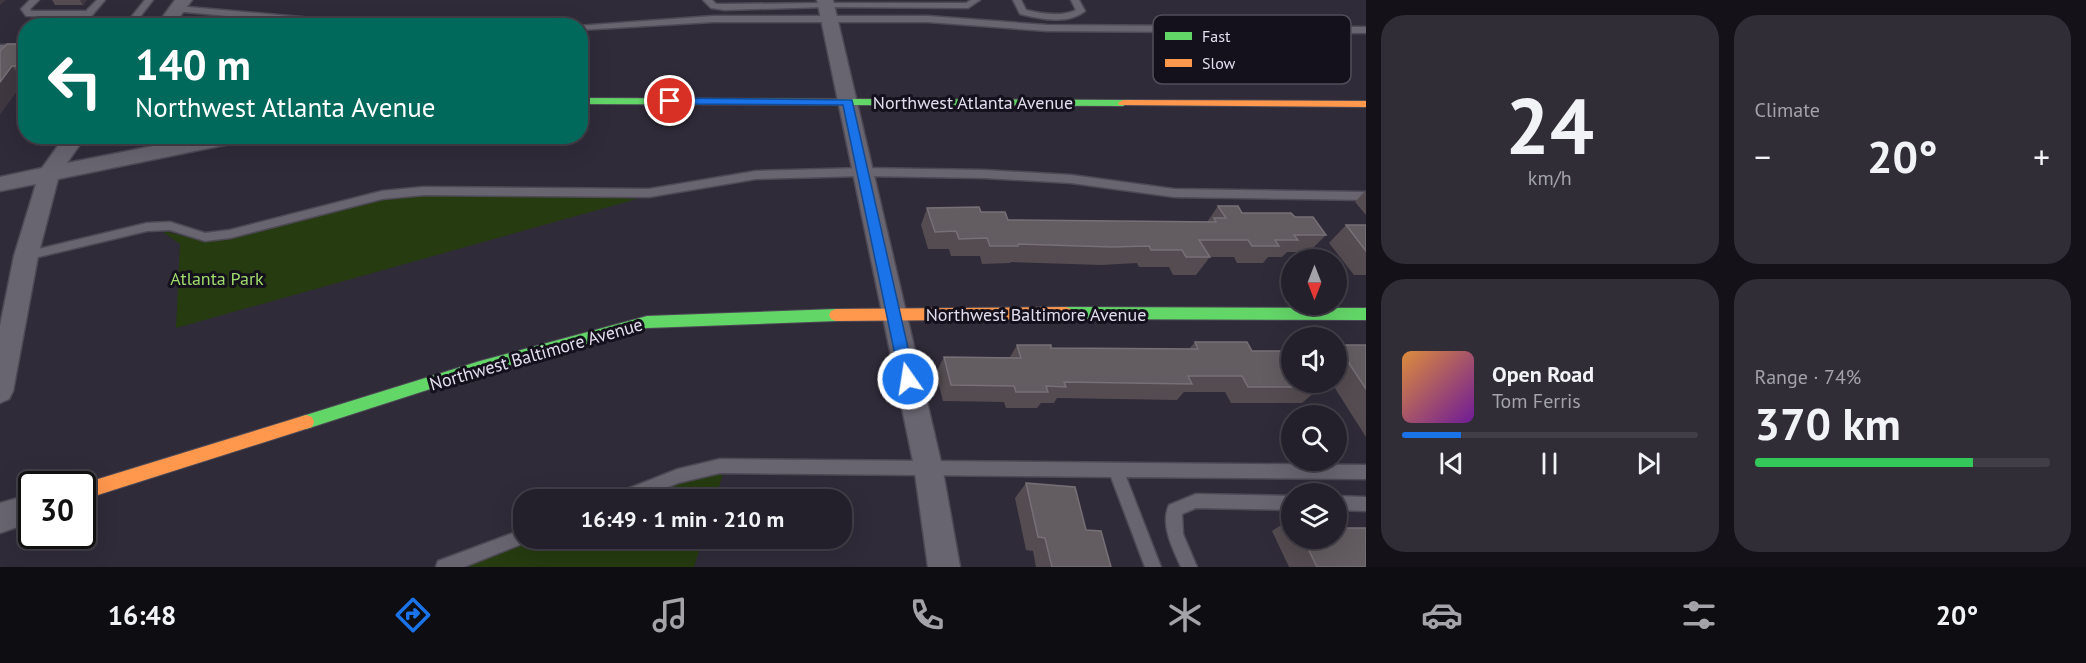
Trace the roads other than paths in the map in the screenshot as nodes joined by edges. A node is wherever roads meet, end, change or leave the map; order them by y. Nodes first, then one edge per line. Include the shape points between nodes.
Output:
1 (35, 0) edge
2 (101, 0) edge
3 (149, 0) edge
4 (707, 0) edge
5 (722, 0) edge
6 (975, 0) edge
7 (1017, 0) edge
8 (1075, 0) edge
9 (180, 4) edge
10 (786, 5) edge
11 (827, 8) edge
12 (88, 14) junction
13 (85, 18) edge
14 (134, 18) edge
15 (170, 18) edge
16 (289, 18) edge
17 (588, 27) edge
18 (1153, 29) edge
19 (1351, 30) edge
20 (1366, 30) edge
21 (0, 48) edge
22 (18, 48) edge
23 (588, 101) edge
24 (848, 102) junction
25 (1366, 104) edge
26 (70, 144) edge
27 (199, 144) edge
28 (863, 172) junction
29 (49, 174) junction
30 (0, 184) edge
31 (1366, 196) edge
32 (26, 256) junction
33 (893, 314) junction
34 (1366, 314) edge
35 (0, 390) edge
36 (928, 466) junction
37 (1116, 470) junction
38 (1366, 472) edge
39 (96, 488) edge
40 (645, 489) edge
41 (1281, 503) edge
42 (1347, 503) edge
43 (1366, 504) edge
44 (18, 512) edge
45 (0, 518) edge
46 (513, 540) edge
47 (444, 567) edge
48 (944, 567) edge
49 (1154, 567) edge
50 (1189, 567) edge

1 - 12 lane via 26,9 30,14
2 - 12 lane
3 - 14 lane
4 - 10 lane via 714,6 725,7
5 - 10 lane via 733,5
6 - 11 lane via 968,6
7 - 8 lane via 1023,12 1035,16 1075,15 1081,11
9 - 15 street
9 - 16 lane
10 - 11 lane
11 - 17 lane
11 - 18 lane via 1047,28
11 - 24 street
12 - 13 lane
19 - 20 lane
21 - 22 lane
23 - 24 street, Northwest Atlanta Avenue
24 - 25 street, Northwest Atlanta Avenue
24 - 28 street
26 - 29 street
27 - 29 street
28 - 31 lane via 1071,179 1174,193
28 - 32 lane via 756,175 649,193 424,191 382,195 230,234 205,237 170,226 147,227
28 - 33 street
29 - 30 street
29 - 32 street
32 - 35 street
33 - 34 street, Northwest Baltimore Avenue
33 - 36 street
33 - 39 street, Northwest Baltimore Avenue via 647,322 480,368
36 - 37 lane
36 - 40 lane via 720,466
36 - 48 street
37 - 38 lane
37 - 49 lane
41 - 50 lane via 1196,501 1174,510 1175,534
42 - 43 lane
44 - 45 street
46 - 47 lane

